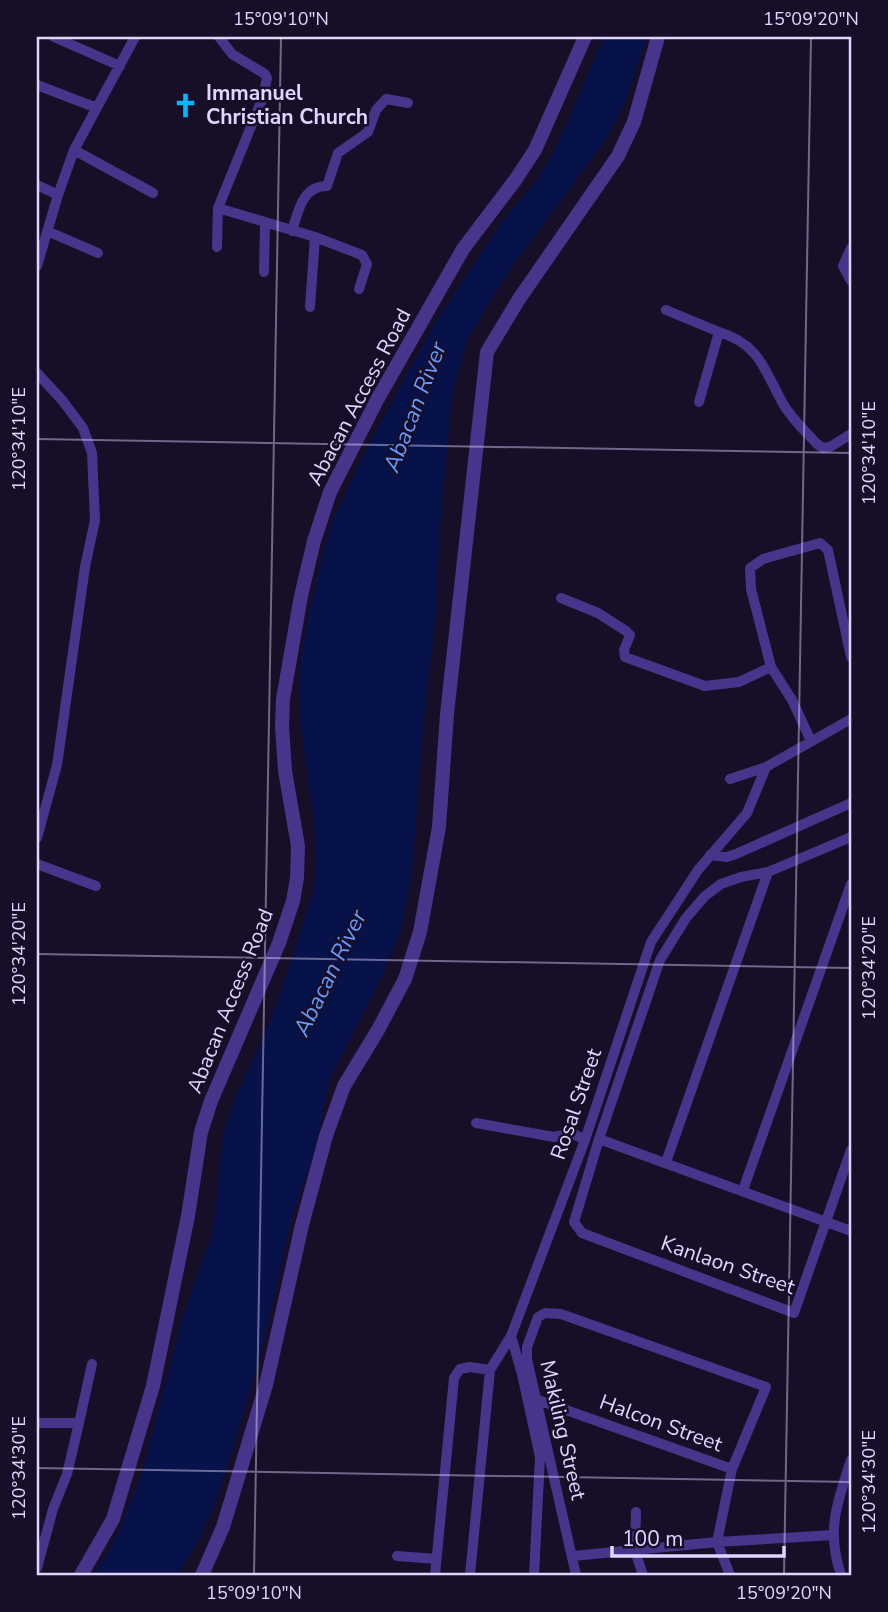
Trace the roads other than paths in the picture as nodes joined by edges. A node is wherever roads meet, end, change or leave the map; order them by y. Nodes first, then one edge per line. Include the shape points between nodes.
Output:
1 (54, 37) edge
2 (135, 37) edge
3 (219, 37) edge
4 (585, 37) edge
5 (658, 37) edge
6 (120, 66) junction
7 (37, 85) edge
8 (408, 103) dead end
9 (97, 108) junction
10 (74, 150) junction
11 (37, 185) edge
12 (153, 193) dead end
13 (58, 195) junction
14 (218, 208) junction
15 (265, 224) junction
16 (47, 231) junction
17 (292, 231) junction
18 (315, 237) junction
19 (217, 247) dead end
20 (849, 252) edge
21 (97, 253) dead end
22 (37, 266) edge
23 (264, 272) dead end
24 (851, 281) edge
25 (359, 289) dead end
26 (310, 307) dead end
27 (666, 310) dead end
28 (719, 332) junction
29 (37, 373) edge
30 (699, 402) dead end
31 (851, 434) edge
32 (561, 598) dead end
33 (851, 657) edge
34 (771, 667) junction
35 (851, 719) edge
36 (811, 741) junction
37 (766, 767) junction
38 (730, 779) dead end
39 (851, 803) edge
40 (851, 837) edge
41 (37, 838) edge
42 (710, 855) junction
43 (37, 864) edge
44 (768, 872) junction
45 (851, 884) edge
46 (96, 886) dead end
47 (476, 1123) dead end
48 (599, 1139) junction
49 (585, 1140) junction
50 (851, 1150) edge
51 (666, 1162) junction
52 (743, 1190) junction
53 (826, 1222) junction
54 (851, 1231) edge
55 (511, 1336) junction
56 (92, 1364) dead end
57 (491, 1370) junction
58 (538, 1400) junction
59 (37, 1423) edge
60 (79, 1423) junction
61 (851, 1460) edge
62 (732, 1469) junction
63 (636, 1512) dead end
64 (833, 1535) junction
65 (717, 1542) junction
66 (635, 1551) junction
67 (397, 1556) dead end
68 (573, 1556) junction
69 (436, 1559) junction
70 (37, 1568) edge
71 (82, 1575) edge
72 (202, 1575) edge
73 (435, 1575) edge
74 (470, 1575) edge
75 (534, 1575) edge
76 (576, 1575) edge
77 (643, 1575) edge
78 (730, 1575) edge
79 (841, 1575) edge

1 - 6 street
2 - 6 street
3 - 14 street via 232,54 267,78
4 - 71 street, Abacan Access Road via 535,150 463,249 356,437 322,516 301,596 283,699 285,771 298,846 293,901 201,1132 153,1386 113,1519
5 - 72 street via 634,122 618,156 487,352 439,827 420,932 392,1004 344,1086 320,1154 266,1385 223,1527
6 - 9 street
7 - 9 street
8 - 17 street via 386,99 376,110 368,132 338,153 330,183 307,193
9 - 10 street
10 - 12 street
10 - 13 street
11 - 13 street
13 - 16 street
14 - 15 street
14 - 19 street
15 - 17 street
15 - 23 street
16 - 21 street
16 - 22 street
17 - 18 street
18 - 25 street via 362,255 365,274
18 - 26 street
20 - 24 street via 844,266
27 - 28 street
28 - 30 street
28 - 31 street via 752,350 783,404 817,444 830,447
29 - 41 street via 83,428 92,453 94,520 57,765
32 - 34 street via 598,612 626,631 625,657 705,686 739,682
33 - 34 street via 828,550 820,543 763,559 750,568 751,590
34 - 36 street
35 - 36 street
36 - 37 street
37 - 38 street
37 - 42 street, Rosal Street via 747,813
39 - 42 street via 736,854
40 - 44 street
42 - 49 street, Rosal Street via 651,942
43 - 46 street
44 - 48 street via 722,884 686,918 660,960
44 - 51 street
45 - 52 street
47 - 49 street via 554,1137 572,1133
48 - 51 street
48 - 53 street, Kanlaon Street via 574,1222 582,1233 794,1312
49 - 55 street, Rosal Street
50 - 53 street, Kanlaon Street
51 - 52 street
52 - 53 street
53 - 54 street
55 - 57 street, Rosal Street
55 - 75 street via 540,1457
56 - 60 street
57 - 69 street via 460,1368 454,1378
57 - 74 street, Rosal Street
58 - 62 street, Halcon Street
58 - 62 street, Makiling Street via 527,1347 538,1317 561,1314 766,1387
58 - 68 street, Makiling Street
59 - 60 street
60 - 70 street
61 - 64 street via 837,1502
62 - 65 street
63 - 66 street
64 - 65 street
64 - 79 street
65 - 66 street
65 - 78 street
66 - 68 street
66 - 77 street
67 - 69 street
68 - 76 street, Makiling Street
69 - 73 street

